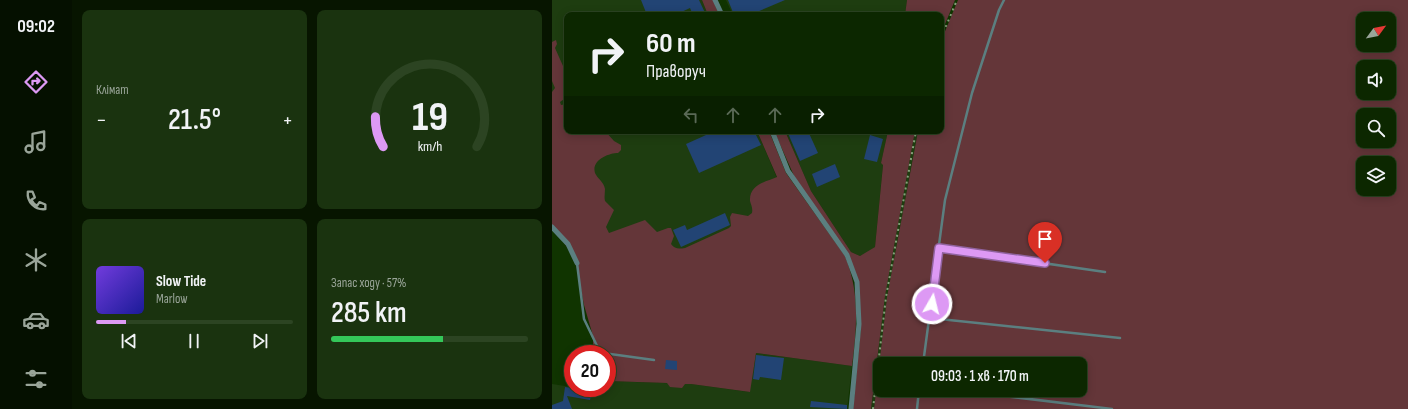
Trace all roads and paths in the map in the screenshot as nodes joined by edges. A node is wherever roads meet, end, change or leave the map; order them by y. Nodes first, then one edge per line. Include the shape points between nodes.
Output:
1 (715, 0) edge
2 (1004, 0) edge
3 (721, 12) edge
4 (773, 134) edge
5 (552, 226) edge
6 (939, 248) junction
7 (577, 263) joint
8 (1105, 272) dead end
9 (930, 318) junction
10 (1120, 338) dead end
11 (924, 357) edge
12 (654, 360) dead end
13 (919, 397) edge
14 (1013, 397) edge
15 (851, 409) edge
16 (916, 409) edge
17 (1112, 409) edge

1 - 3 street
2 - 6 lane via 972,93 959,141 945,200
4 - 15 street via 792,178 847,255 857,282 859,324
5 - 7 street via 568,244
6 - 8 lane
6 - 9 lane
7 - 12 lane via 584,319 599,350 603,353
9 - 10 lane
9 - 11 lane
13 - 16 lane
14 - 17 lane

